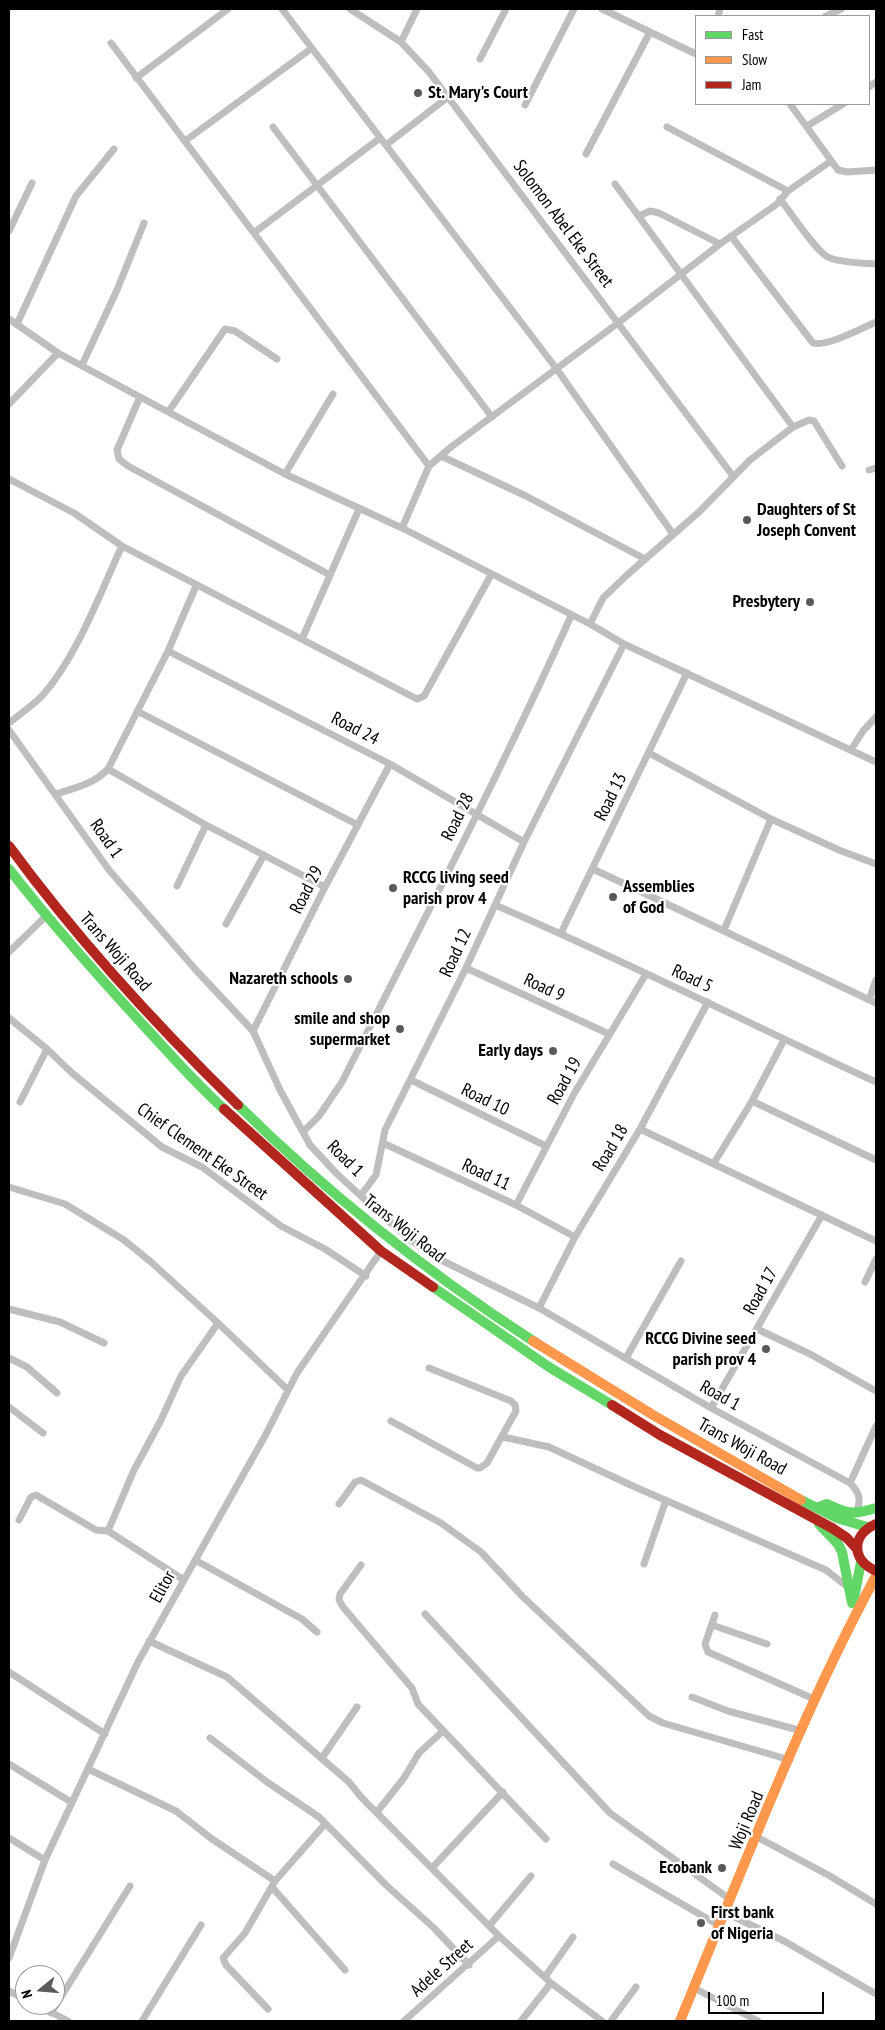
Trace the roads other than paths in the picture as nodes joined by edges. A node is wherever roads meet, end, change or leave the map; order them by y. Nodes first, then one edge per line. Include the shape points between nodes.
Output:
1 (228, 9) edge
2 (282, 9) edge
3 (350, 9) edge
4 (417, 9) edge
5 (506, 9) edge
6 (574, 9) edge
7 (602, 9) edge
8 (841, 9) edge
9 (828, 15) edge
10 (650, 32) junction
11 (401, 42) junction
12 (111, 43) dead end
13 (312, 48) junction
14 (695, 54) edge
15 (480, 59) dead end
16 (136, 78) junction
17 (448, 97) junction
18 (525, 105) dead end
19 (791, 105) edge
20 (841, 105) edge
21 (807, 126) junction
22 (273, 127) dead end
23 (667, 127) dead end
24 (380, 138) junction
25 (185, 141) junction
26 (386, 145) junction
27 (114, 149) dead end
28 (586, 154) dead end
29 (831, 161) junction
30 (876, 170) edge
31 (32, 183) dead end
32 (615, 184) dead end
33 (318, 186) junction
34 (788, 191) junction
35 (780, 199) junction
36 (639, 216) junction
37 (144, 223) dead end
38 (9, 231) edge
39 (255, 232) junction
40 (731, 236) junction
41 (720, 244) junction
42 (876, 264) edge
43 (681, 274) junction
44 (11, 321) edge
45 (618, 322) junction
46 (876, 322) edge
47 (58, 353) junction
48 (277, 359) dead end
49 (82, 365) junction
50 (556, 368) junction
51 (333, 394) dead end
52 (140, 397) junction
53 (9, 404) edge
54 (169, 412) junction
55 (492, 417) junction
56 (793, 427) junction
57 (441, 456) junction
58 (429, 466) junction
59 (842, 466) dead end
60 (285, 474) junction
61 (733, 476) junction
62 (9, 480) edge
63 (359, 509) junction
64 (402, 528) junction
65 (673, 534) junction
66 (122, 546) junction
67 (645, 559) junction
68 (330, 575) junction
69 (491, 575) junction
70 (196, 586) junction
71 (571, 616) junction
72 (590, 624) junction
73 (302, 639) junction
74 (624, 644) junction
75 (168, 651) junction
76 (687, 673) junction
77 (137, 711) junction
78 (876, 717) edge
79 (9, 723) edge
80 (9, 730) edge
81 (851, 750) junction
82 (649, 753) junction
83 (876, 762) edge
84 (390, 764) junction
85 (108, 769) junction
86 (56, 794) junction
87 (477, 814) junction
88 (771, 819) junction
89 (206, 825) junction
90 (358, 825) junction
91 (524, 842) junction
92 (9, 846) edge
93 (264, 855) junction
94 (876, 864) edge
95 (9, 869) edge
96 (593, 869) junction
97 (177, 886) dead end
98 (325, 887) junction
99 (495, 905) junction
100 (46, 916) junction
101 (226, 924) dead end
102 (724, 930) junction
103 (561, 933) junction
104 (9, 952) edge
105 (466, 968) junction
106 (646, 974) junction
107 (876, 980) edge
108 (869, 1000) junction
109 (708, 1002) junction
110 (876, 1003) edge
111 (9, 1018) edge
112 (253, 1031) junction
113 (609, 1034) junction
114 (784, 1040) junction
115 (47, 1050) junction
116 (410, 1080) junction
117 (876, 1082) edge
118 (752, 1101) junction
119 (20, 1102) dead end
120 (640, 1129) junction
121 (304, 1131) junction
122 (382, 1143) junction
123 (546, 1146) junction
124 (876, 1160) edge
125 (714, 1163) junction
126 (9, 1187) edge
127 (360, 1195) junction
128 (516, 1205) junction
129 (822, 1215) junction
130 (575, 1237) junction
131 (876, 1240) edge
132 (381, 1251) junction
133 (876, 1259) edge
134 (681, 1261) dead end
135 (366, 1276) junction
136 (865, 1282) dead end
137 (539, 1308) junction
138 (9, 1309) edge
139 (218, 1323) junction
140 (757, 1329) junction
141 (104, 1343) dead end
142 (9, 1358) edge
143 (626, 1358) junction
144 (430, 1368) dead end
145 (288, 1390) junction
146 (876, 1391) edge
147 (57, 1393) dead end
148 (9, 1407) edge
149 (711, 1408) junction
150 (391, 1421) dead end
151 (876, 1426) edge
152 (43, 1433) dead end
153 (503, 1437) junction
154 (850, 1483) junction
155 (666, 1500) junction
156 (339, 1504) dead end
157 (817, 1508) junction
158 (876, 1508) edge
159 (855, 1514) junction
160 (813, 1518) junction
161 (19, 1520) dead end
162 (872, 1525) edge
163 (108, 1531) junction
164 (856, 1548) junction
165 (195, 1560) junction
166 (861, 1562) junction
167 (644, 1564) dead end
168 (361, 1566) dead end
169 (876, 1571) edge
170 (876, 1576) edge
171 (184, 1580) junction
172 (850, 1590) junction
173 (876, 1592) edge
174 (855, 1606) junction
175 (425, 1614) dead end
176 (715, 1615) dead end
177 (712, 1624) junction
178 (317, 1632) dead end
179 (149, 1641) junction
180 (767, 1644) dead end
181 (9, 1672) edge
182 (692, 1697) dead end
183 (814, 1699) junction
184 (357, 1707) dead end
185 (443, 1731) junction
186 (802, 1731) junction
187 (105, 1734) junction
188 (210, 1738) dead end
189 (322, 1758) junction
190 (790, 1760) junction
191 (9, 1764) edge
192 (88, 1769) junction
193 (503, 1792) junction
194 (71, 1802) junction
195 (377, 1812) junction
196 (325, 1824) junction
197 (757, 1837) junction
198 (9, 1838) edge
199 (546, 1839) dead end
200 (45, 1860) junction
201 (613, 1864) dead end
202 (432, 1868) junction
203 (531, 1876) dead end
204 (274, 1884) junction
205 (130, 1886) dead end
206 (731, 1900) junction
207 (876, 1904) edge
208 (726, 1912) junction
209 (201, 1925) dead end
210 (489, 1926) junction
211 (720, 1926) junction
212 (499, 1936) junction
213 (573, 1937) dead end
214 (9, 1958) edge
215 (469, 1965) junction
216 (345, 1970) dead end
217 (548, 1980) junction
218 (636, 1987) dead end
219 (694, 1988) junction
220 (65, 1990) edge
221 (876, 1994) edge
222 (268, 2009) dead end
223 (55, 2015) edge
224 (68, 2021) edge
225 (142, 2021) edge
226 (404, 2021) edge
227 (521, 2021) edge
228 (602, 2021) edge
229 (611, 2021) edge
230 (680, 2021) edge
231 (758, 2021) edge

1 - 16 street
2 - 13 street
3 - 11 street, Solomon Abel Eke Street
4 - 11 street
5 - 15 street
6 - 18 street
7 - 10 street
8 - 9 street
10 - 14 street
10 - 28 street
11 - 17 street, Solomon Abel Eke Street
12 - 16 street
13 - 24 street
13 - 25 street
16 - 25 street
17 - 26 street
17 - 45 street, Solomon Abel Eke Street
19 - 21 street
20 - 21 street
21 - 29 street
22 - 33 street
23 - 34 street
24 - 26 street
24 - 33 street
25 - 39 street
26 - 50 street
27 - 44 street via 76,196
29 - 30 street via 842,172
29 - 34 street
31 - 38 street
32 - 36 street
33 - 39 street
33 - 55 street
34 - 35 street
35 - 40 street
35 - 42 street via 827,257
36 - 41 street via 650,211 659,213
36 - 43 street
37 - 49 street
39 - 58 street
40 - 41 street
40 - 46 street via 813,343 833,340
41 - 43 street
43 - 45 street
43 - 56 street
44 - 47 street
45 - 50 street
45 - 61 street, Solomon Abel Eke Street
47 - 49 street
47 - 53 street
48 - 54 street via 235,331 225,329
49 - 52 street
50 - 55 street
50 - 65 street
51 - 60 street
52 - 54 street
52 - 68 street via 117,450 119,459
54 - 60 street
55 - 57 street
56 - 59 street via 813,420
56 - 61 street
57 - 58 street
57 - 67 street via 526,496
58 - 64 street
60 - 63 street
61 - 65 street
62 - 66 street via 74,512
63 - 64 street
63 - 68 street
64 - 69 street
65 - 67 street
66 - 70 street
66 - 79 street via 60,672 41,696
67 - 72 street via 603,598
68 - 73 street
69 - 71 street
69 - 73 street via 421,699
70 - 73 street
70 - 75 street
71 - 72 street
71 - 87 street, Road 28
72 - 74 street
74 - 76 street
74 - 91 street, Road 12
75 - 77 street
75 - 84 street, Road 24
76 - 81 street
76 - 82 street, Road 13
77 - 85 street
77 - 90 street
78 - 81 street
80 - 86 street, Road 1
81 - 83 street
82 - 88 street
82 - 96 street, Road 13
84 - 87 street, Road 24
84 - 90 street, Road 29
85 - 86 street via 91,782
85 - 89 street
86 - 112 street, Road 1 via 109,870 195,970
87 - 91 street, Road 24
87 - 121 street, Road 28 via 342,1082 319,1116
88 - 94 street
88 - 102 street
89 - 93 street
89 - 97 street
90 - 98 street, Road 29
91 - 99 street, Road 12
92 - 157 main road, Trans Woji Road via 52,904 150,1017 238,1106 342,1202 429,1270 550,1353 626,1401
93 - 98 street
93 - 101 street
95 - 100 main road, Trans Woji Road
96 - 102 street
96 - 103 street, Road 13
98 - 112 street, Road 29
99 - 103 street, Road 5
99 - 105 street, Road 12
100 - 104 street
100 - 132 main road, Trans Woji Road via 148,1033 203,1090
102 - 108 street
103 - 106 street, Road 5
105 - 113 street, Road 9
105 - 116 street, Road 12
106 - 109 street, Road 5
106 - 113 street, Road 19
107 - 108 street
108 - 110 street
109 - 114 street, Road 5
109 - 120 street, Road 18
111 - 115 street, Chief Clement Eke Street
112 - 121 street, Road 1 via 280,1090
113 - 123 street, Road 19
114 - 117 street, Road 5
114 - 118 street
115 - 119 street
115 - 135 street, Chief Clement Eke Street via 162,1147 202,1167 281,1226
116 - 122 street, Road 12 via 385,1130
116 - 123 street, Road 10
118 - 124 street
118 - 125 street
120 - 125 street
120 - 130 street, Road 18
121 - 127 street, Road 1 via 310,1145
122 - 127 street, Road 12 via 376,1175
122 - 128 street, Road 11
123 - 128 street, Road 19
125 - 129 street
126 - 139 street via 65,1204 104,1226 151,1262
127 - 137 street, Road 1 via 412,1241 443,1261
128 - 130 street, Road 11
129 - 131 street
129 - 140 street, Road 17
130 - 137 street, Road 18
132 - 135 street, Elitor
132 - 160 main road, Trans Woji Road via 549,1367 660,1435
133 - 136 street
134 - 143 street
135 - 145 street, Elitor via 306,1358
137 - 143 street, Road 1
138 - 141 street via 60,1322
139 - 145 street
139 - 163 street via 181,1376
140 - 146 street
140 - 149 street, Road 17
142 - 147 street via 27,1367
143 - 149 street, Road 1
144 - 153 street via 511,1401 516,1411
145 - 165 street, Elitor
148 - 152 street
149 - 154 street, Road 1
150 - 153 street via 480,1468 487,1463
151 - 154 street
153 - 155 street via 550,1447
154 - 159 street via 860,1498
155 - 167 street
155 - 172 street via 826,1570
156 - 190 street via 355,1482 361,1480 441,1523 481,1552 522,1596 648,1716
157 - 159 main road via 827,1504
157 - 162 main road, Trans Woji Road via 854,1525
158 - 159 main road
160 - 164 main road, Trans Woji Road via 847,1538
160 - 172 main road via 838,1544
161 - 163 street via 36,1495 96,1530
162 - 164 main road via 857,1540
163 - 171 street
164 - 166 main road
165 - 171 street, Elitor
165 - 178 street via 302,1618
166 - 169 main road
166 - 174 main road
168 - 185 street via 339,1600 354,1622 412,1688 418,1704
170 - 174 main road
171 - 179 street, Elitor
172 - 174 main road
173 - 174 main road
174 - 183 main road, Woji Road
175 - 206 street via 610,1813
176 - 177 street
177 - 180 street
177 - 183 street via 706,1644 708,1652
179 - 187 street, Elitor
179 - 189 street via 227,1677
181 - 187 street
182 - 186 street
183 - 186 main road, Woji Road
184 - 189 street
185 - 193 street
185 - 195 street via 419,1753
186 - 190 main road, Woji Road
187 - 192 street, Elitor
188 - 196 street
189 - 195 street
190 - 197 main road, Woji Road
191 - 194 street
192 - 194 street, Elitor
192 - 204 street via 176,1810
193 - 199 street
193 - 202 street
194 - 200 street, Elitor
195 - 202 street
196 - 204 street
196 - 215 street
197 - 206 main road, Woji Road
197 - 207 street
198 - 200 street
200 - 214 street, Elitor
201 - 211 street
202 - 210 street
203 - 210 street
204 - 216 street
204 - 222 street via 245,1933 223,1958
205 - 220 street
206 - 208 main road, Woji Road
208 - 211 main road, Woji Road
208 - 221 street
209 - 225 street
210 - 212 street
211 - 219 main road, Woji Road
212 - 215 street, Adele Street
212 - 217 street
213 - 217 street
215 - 226 street, Adele Street
217 - 227 street
217 - 228 street
218 - 229 street
219 - 230 main road, Woji Road
219 - 231 street
223 - 224 street

